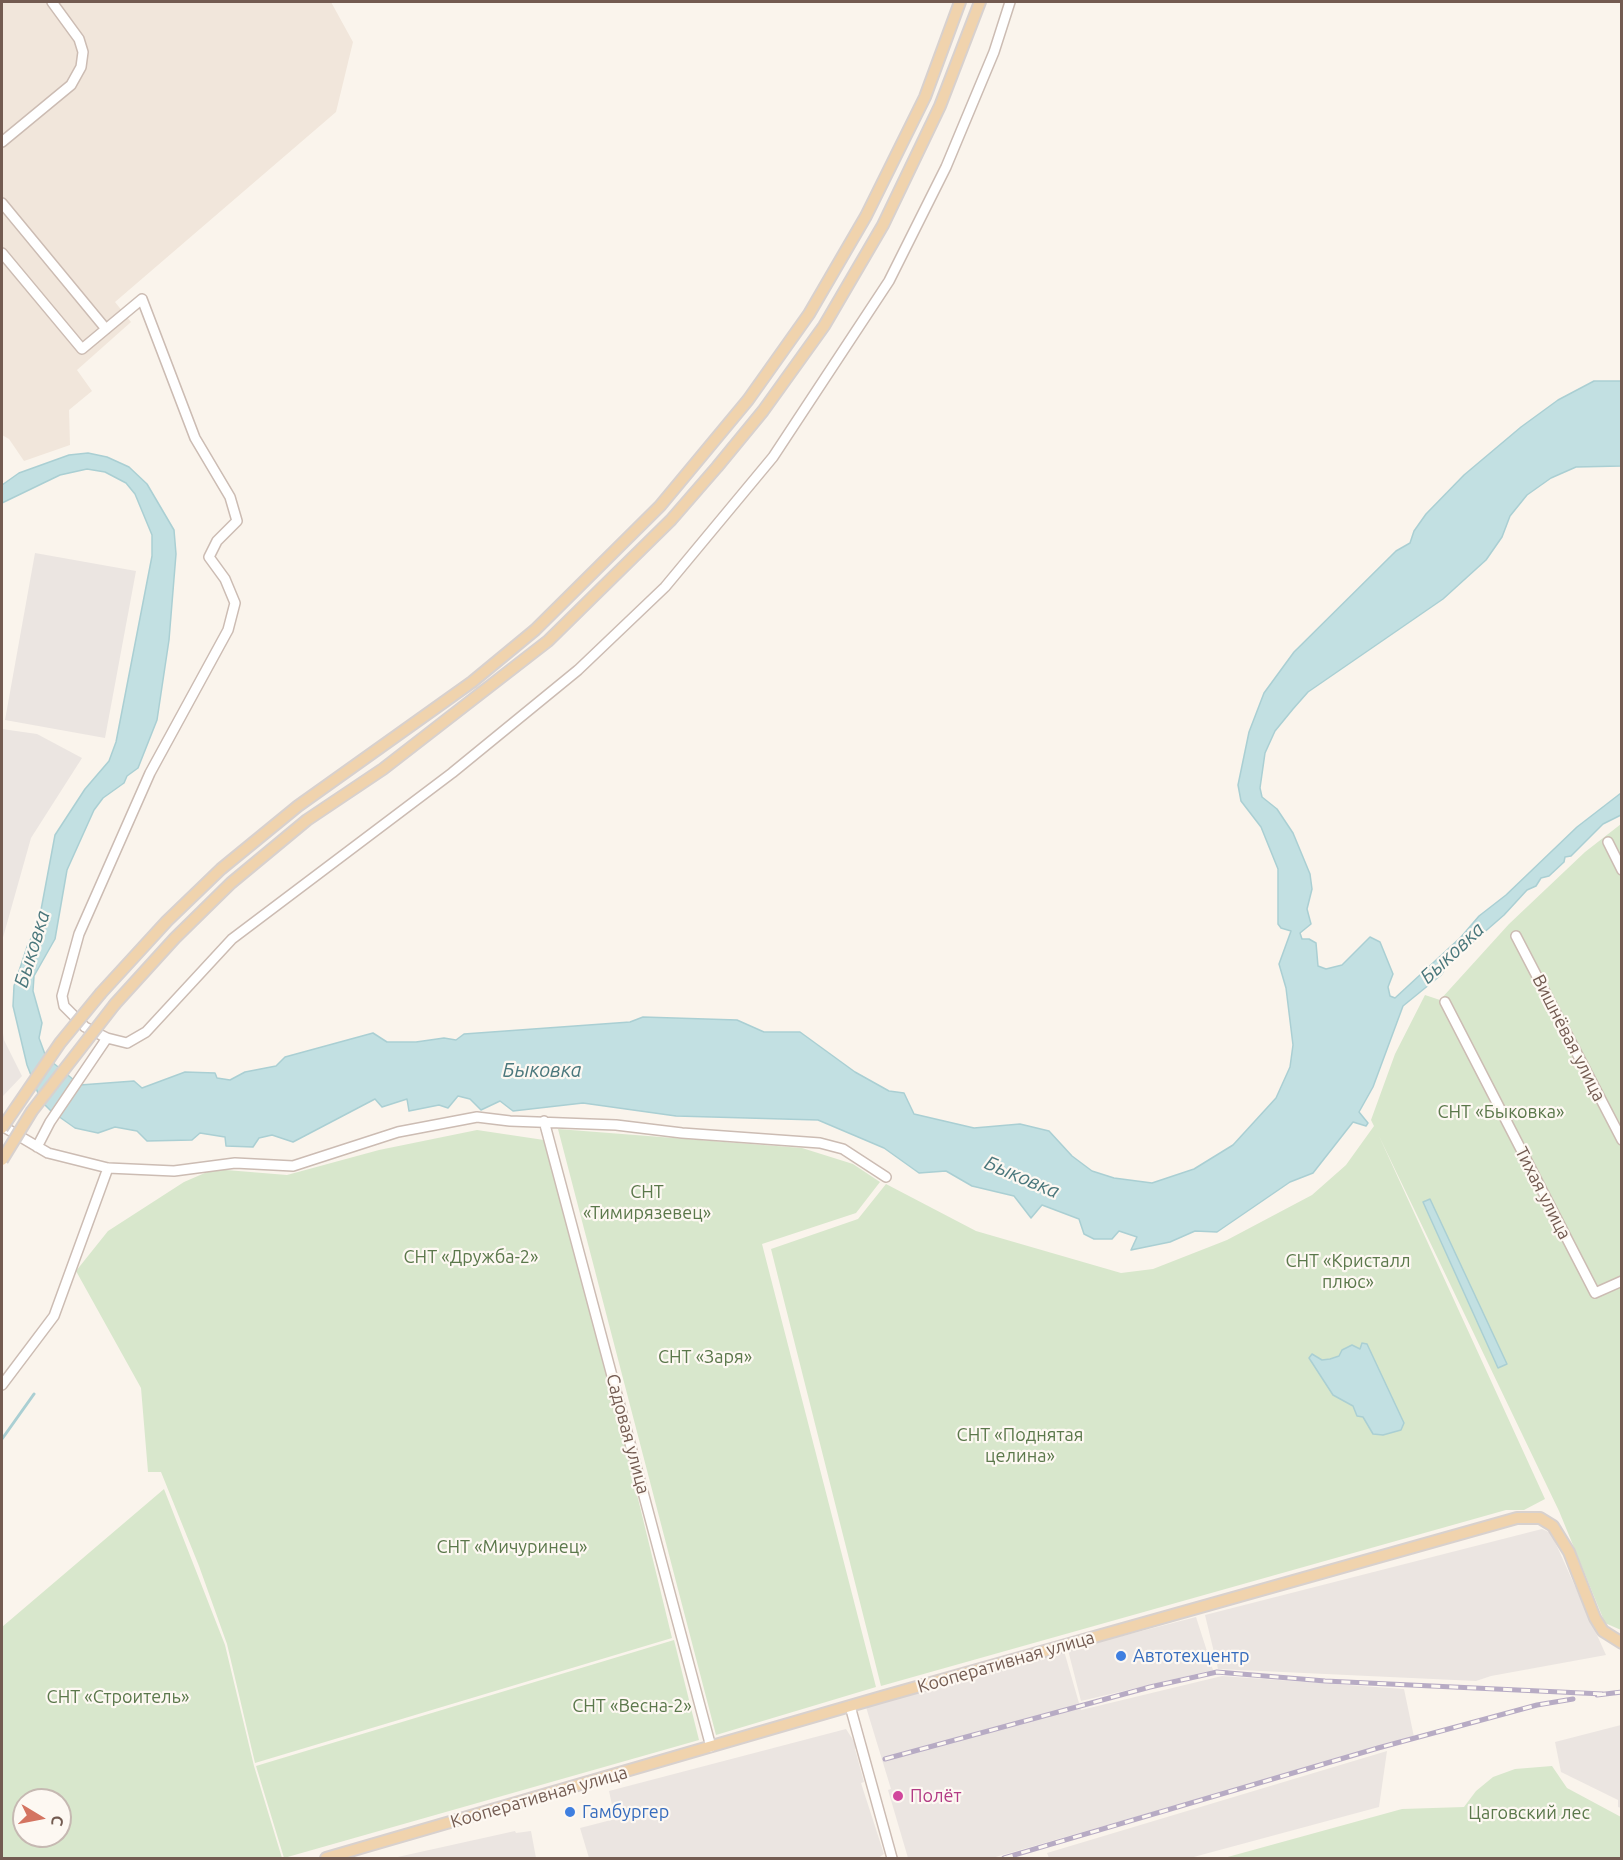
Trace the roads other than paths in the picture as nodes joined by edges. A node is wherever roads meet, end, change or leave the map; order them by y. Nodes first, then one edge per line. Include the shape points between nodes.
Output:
1 (52, 2) edge
2 (960, 2) edge
3 (980, 2) edge
4 (1010, 2) edge
5 (2, 142) edge
6 (2, 203) edge
7 (2, 253) edge
8 (106, 329) junction
9 (1608, 842) dead end
10 (1622, 870) edge
11 (1516, 936) dead end
12 (1445, 1002) dead end
13 (107, 1038) junction
14 (544, 1121) junction
15 (2, 1127) edge
16 (1622, 1140) edge
17 (37, 1147) junction
18 (2, 1160) edge
19 (108, 1168) junction
20 (886, 1177) dead end
21 (1622, 1281) edge
22 (2, 1385) edge
23 (1622, 1643) edge
24 (850, 1706) junction
25 (711, 1747) junction
26 (326, 1858) edge
27 (892, 1858) edge

1 - 5 street via 79,39 83,52 81,67 71,84
2 - 15 main road, bridge via 921,107 866,216 809,314 748,400 660,506 526,637 416,724 298,806 221,869 101,993 60,1043
3 - 18 main road, bridge via 940,106 883,225 824,326 717,467 671,520 548,641 383,769 307,820 175,938 115,1004 32,1111
4 - 13 street via 994,52 946,167 889,281 773,457 665,587 578,670 452,773 232,939 146,1032 127,1043
6 - 8 street
7 - 8 street via 82,349
8 - 13 street via 142,299 195,438 230,497 237,521 217,541 209,557 225,579 235,603 228,630 150,773 79,934 62,996 64,1006 85,1027
9 - 10 street
11 - 16 street, Вишнёвая улица
12 - 21 street, Тихая улица via 1594,1293
13 - 17 street
14 - 19 street via 477,1117 437,1123 292,1166 235,1163 174,1171
14 - 20 street via 820,1143 843,1149
14 - 25 street, Садовая улица
15 - 17 street
17 - 19 street
19 - 22 street via 54,1316
23 - 24 main road, Кооперативная улица via 1604,1631 1595,1618 1569,1552 1552,1526 1528,1516
24 - 25 main road, Кооперативная улица
24 - 27 street
25 - 26 main road, Кооперативная улица

